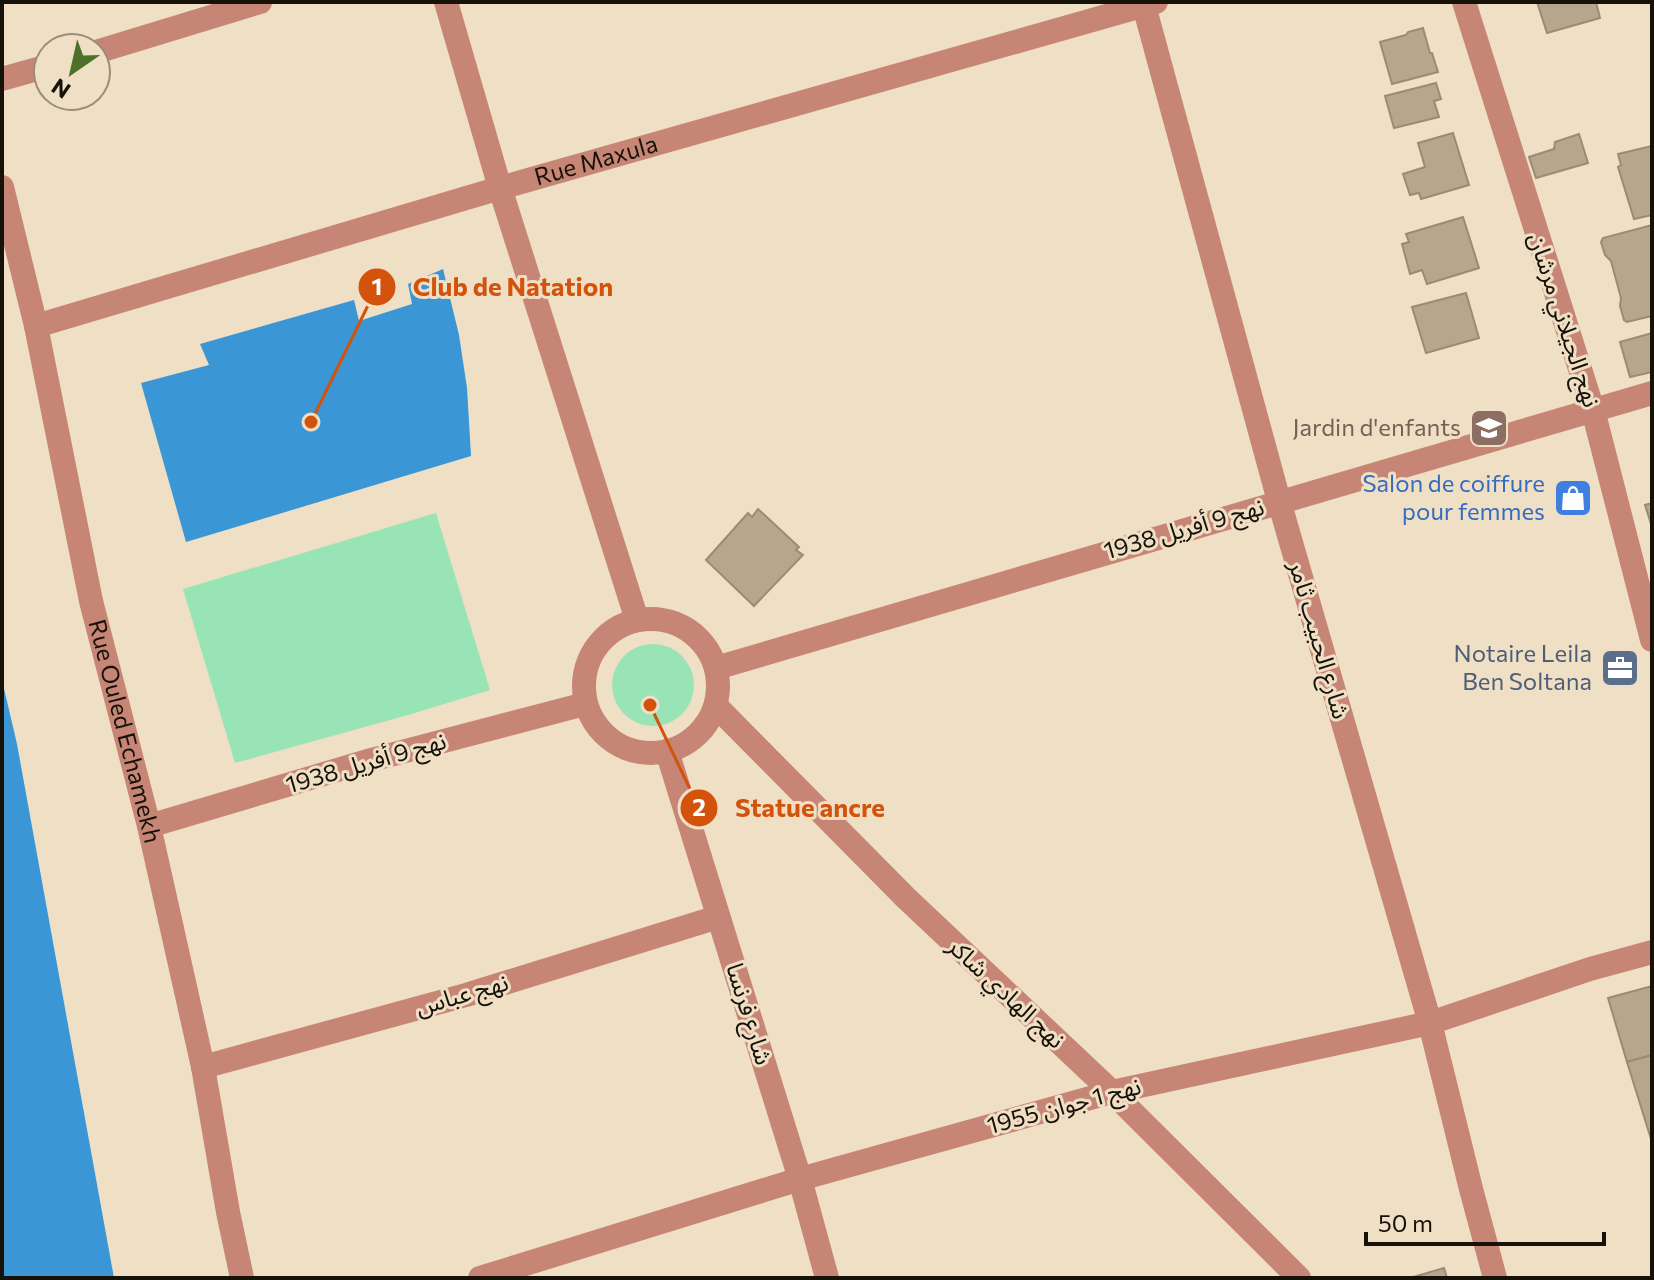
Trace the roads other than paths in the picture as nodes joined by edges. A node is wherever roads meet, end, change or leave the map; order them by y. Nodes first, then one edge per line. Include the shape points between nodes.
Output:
1 (260, 2) edge
2 (446, 2) edge
3 (1464, 2) edge
4 (1147, 3) edge
5 (112, 47) edge
6 (32, 71) edge
7 (2, 79) edge
8 (2, 187) edge
9 (500, 188) junction
10 (36, 326) junction
11 (1652, 393) edge
12 (1593, 410) junction
13 (1279, 501) junction
14 (637, 620) junction
15 (1652, 640) edge
16 (716, 668) junction
17 (585, 704) junction
18 (716, 706) junction
19 (667, 751) junction
20 (149, 826) junction
21 (718, 917) junction
22 (1652, 952) edge
23 (1430, 1023) junction
24 (203, 1067) junction
25 (1112, 1092) junction
26 (800, 1179) junction
27 (242, 1278) edge
28 (480, 1278) edge
29 (827, 1278) edge
30 (1299, 1278) edge
31 (1495, 1278) edge

1 - 5 street
2 - 9 street
3 - 12 street, نهج الجيلاني مرشان
4 - 9 street, Rue Maxula
4 - 13 street, شارع الحبيب ثامر
6 - 7 street
8 - 10 street, Rue Ouled Echamekh
9 - 10 street, Rue Maxula
9 - 14 street
10 - 20 street, Rue Ouled Echamekh via 91,601
11 - 12 street, نهج 9 أفريل 1938
12 - 13 street, نهج 9 أفريل 1938
12 - 15 street, نهج الجيلاني مرشان
13 - 16 street, نهج 9 أفريل 1938
13 - 23 street, شارع الحبيب ثامر
14 - 16 street via 677,623 695,634
14 - 17 street via 618,627 590,657
16 - 18 street
17 - 19 street via 613,741 646,753
17 - 20 street, نهج 9 أفريل 1938
18 - 19 street via 695,737
18 - 25 street, نهج الهادي شاكر via 906,898
19 - 21 street, شارع فرنسا
20 - 24 street, Rue Ouled Echamekh
21 - 24 street, نهج عباس via 466,995
21 - 26 street, شارع فرنسا
22 - 23 street, نهج 1 جوان 1955
23 - 25 street, نهج 1 جوان 1955
23 - 31 street, شارع الحبيب ثامر
24 - 27 street, Rue Ouled Echamekh
25 - 26 street, نهج 1 جوان 1955
25 - 30 street, نهج الهادي شاكر
26 - 28 street, نهج 1 جوان 1955
26 - 29 street, شارع فرنسا

